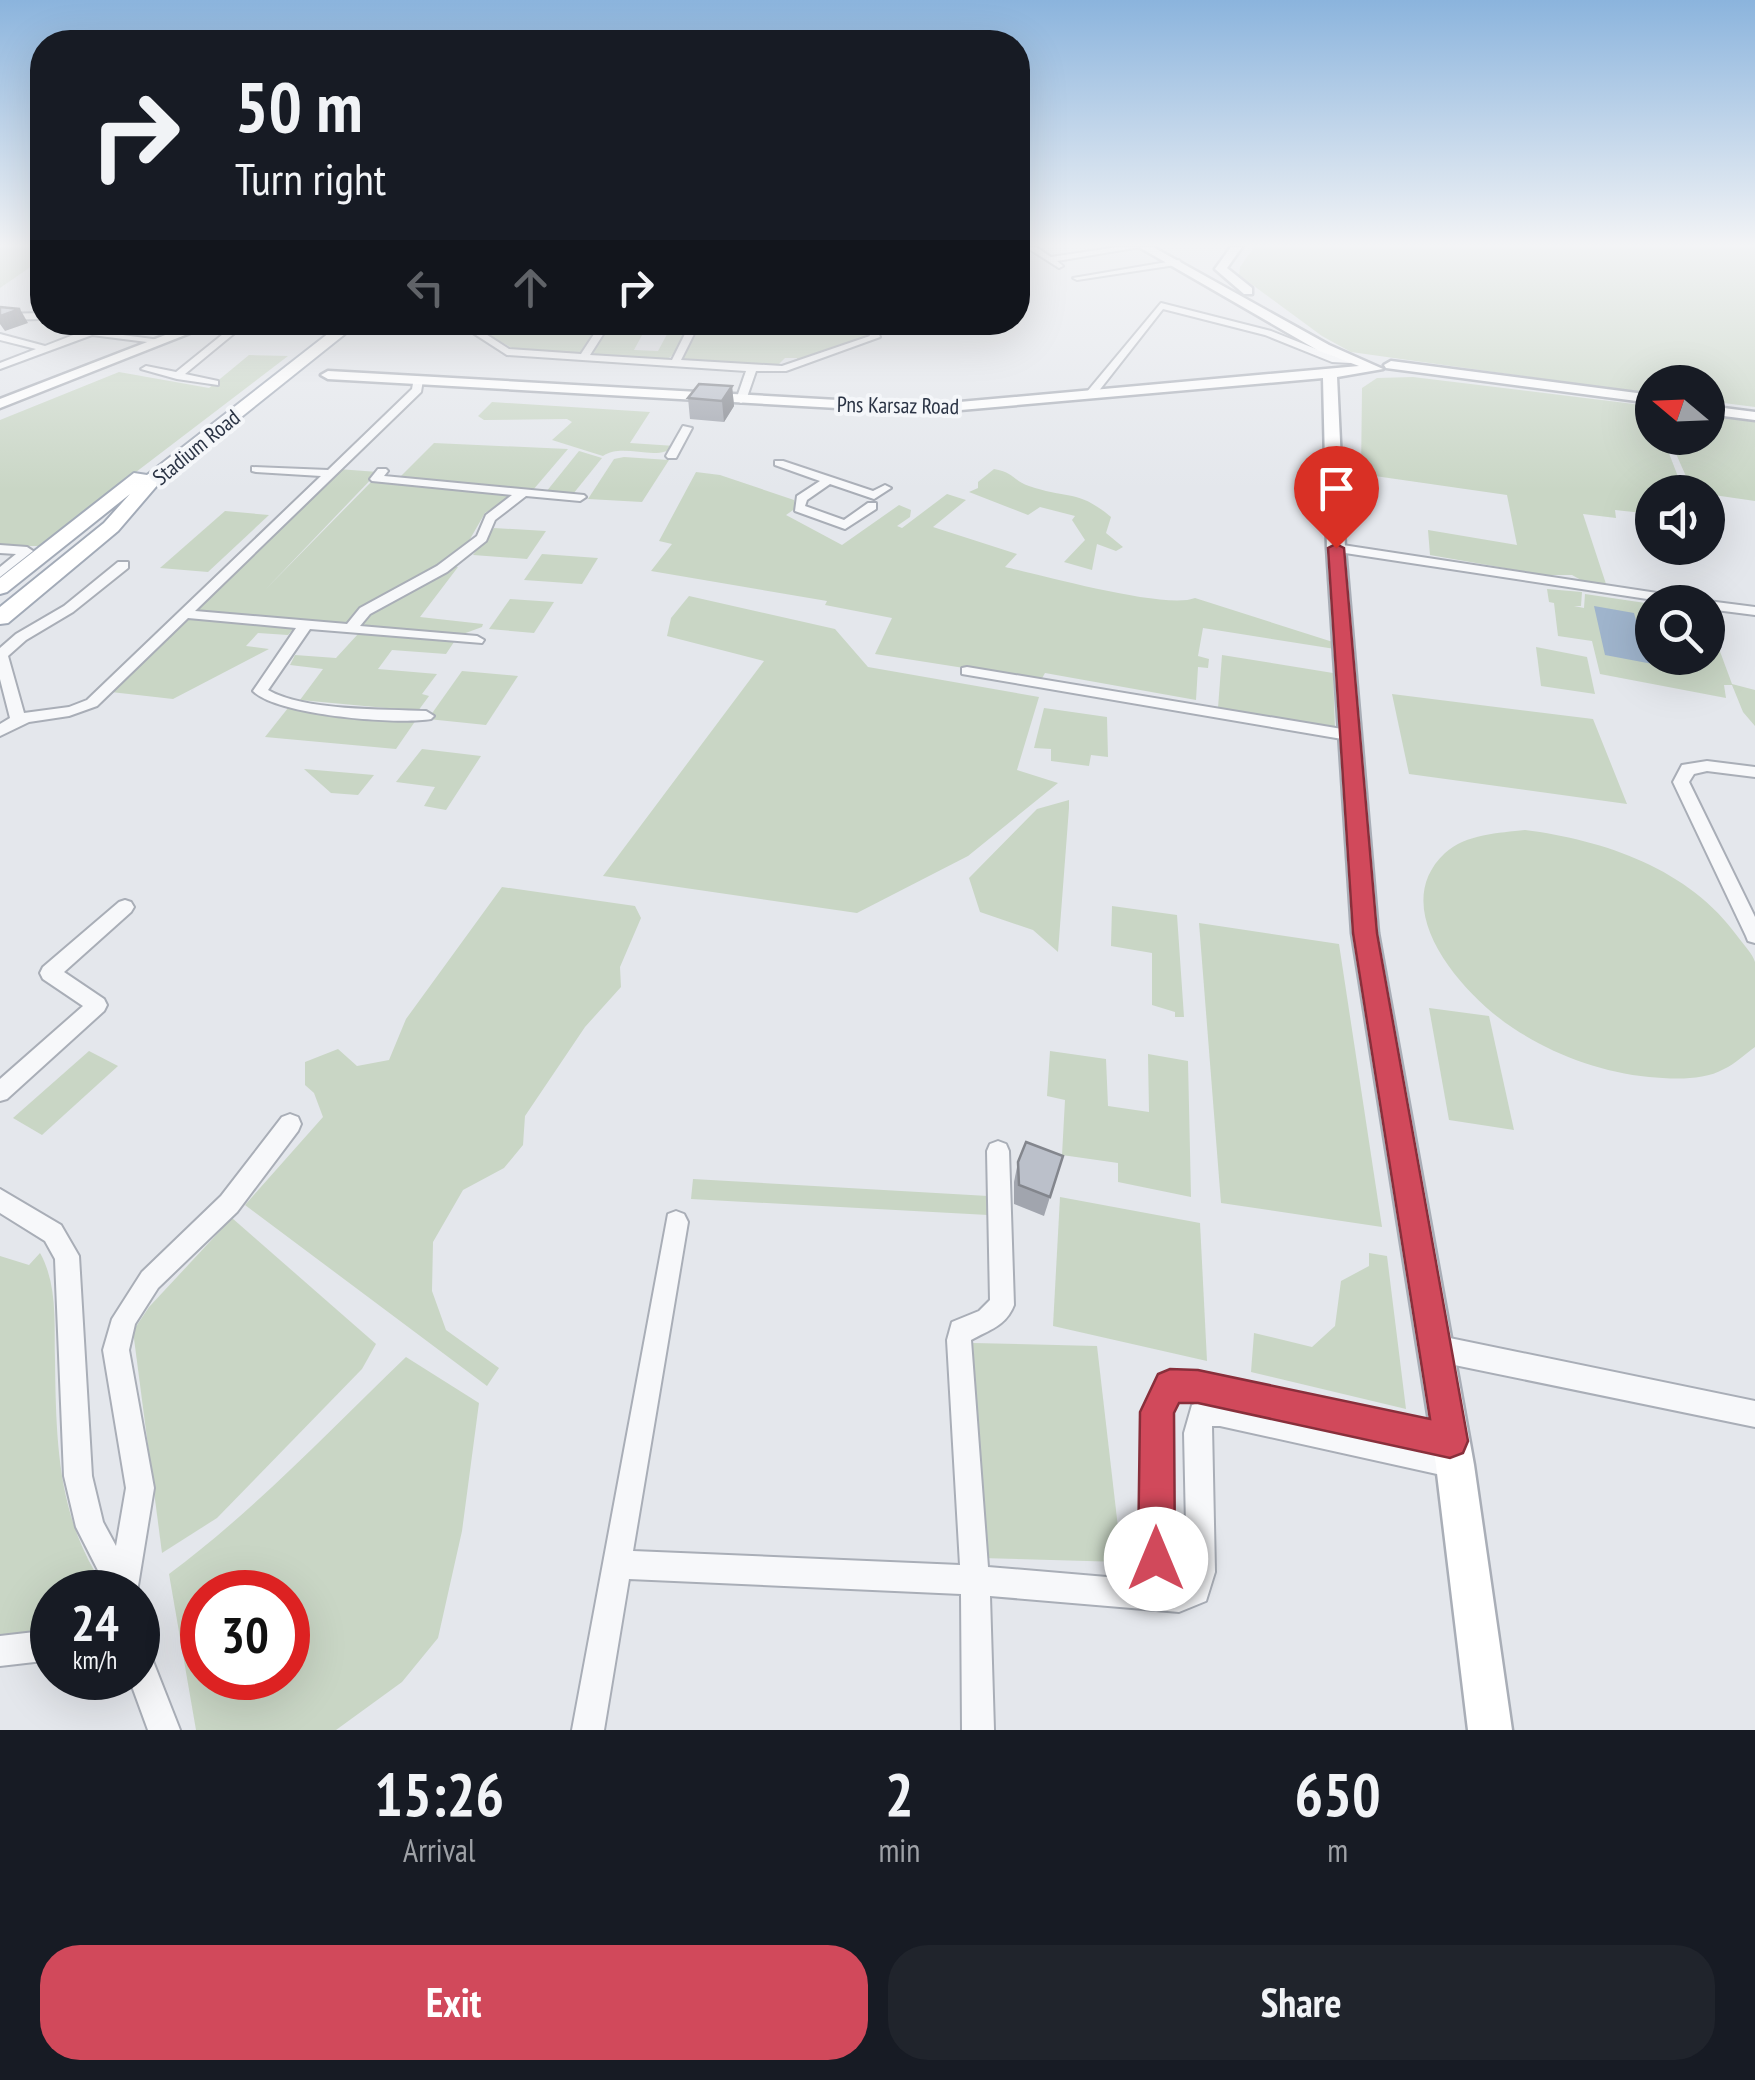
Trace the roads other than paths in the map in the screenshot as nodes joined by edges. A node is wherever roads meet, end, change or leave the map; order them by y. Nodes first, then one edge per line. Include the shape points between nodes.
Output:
1 (1144, 328) edge
2 (1247, 328) edge
3 (1283, 328) edge
4 (1295, 328) edge
5 (1298, 328) edge
6 (1304, 332) junction
7 (84, 335) edge
8 (98, 335) edge
9 (170, 335) edge
10 (172, 335) edge
11 (228, 335) edge
12 (321, 335) edge
13 (336, 335) edge
14 (480, 335) edge
15 (598, 335) edge
16 (689, 335) edge
17 (873, 335) edge
18 (0, 336) edge
19 (155, 340) junction
20 (46, 348) junction
21 (584, 357) junction
22 (675, 363) junction
23 (0, 366) edge
24 (1340, 367) junction
25 (1382, 367) junction
26 (752, 368) junction
27 (146, 369) dead end
28 (70, 374) junction
29 (328, 375) dead end
30 (177, 376) junction
31 (418, 380) junction
32 (214, 384) dead end
33 (1090, 395) junction
34 (1635, 399) edge
35 (742, 400) junction
36 (0, 402) edge
37 (1725, 410) edge
38 (1755, 414) edge
39 (687, 428) dead end
40 (672, 456) dead end
41 (779, 463) dead end
42 (256, 469) dead end
43 (382, 471) dead end
44 (328, 474) junction
45 (829, 480) junction
46 (886, 488) dead end
47 (523, 492) junction
48 (580, 497) dead end
49 (104, 505) junction
50 (872, 506) dead end
51 (1336, 548) junction
52 (0, 551) edge
53 (29, 551) junction
54 (74, 559) junction
55 (124, 565) dead end
56 (0, 573) edge
57 (0, 589) edge
58 (1635, 594) edge
59 (0, 606) edge
60 (1725, 607) edge
61 (1755, 611) edge
62 (183, 614) junction
63 (0, 618) edge
64 (306, 625) junction
65 (350, 629) junction
66 (477, 640) dead end
67 (966, 671) dead end
68 (426, 716) dead end
69 (18, 718) junction
70 (0, 731) edge
71 (1348, 735) junction
72 (1755, 772) edge
73 (125, 908) dead end
74 (1755, 936) edge
75 (0, 1092) edge
76 (290, 1124) dead end
77 (998, 1150) dead end
78 (0, 1200) edge
79 (676, 1222) dead end
80 (1435, 1348) junction
81 (1755, 1414) edge
82 (1452, 1453) junction
83 (617, 1564) junction
84 (113, 1570) edge
85 (126, 1570) edge
86 (974, 1580) junction
87 (1156, 1596) junction
88 (30, 1648) edge
89 (0, 1651) edge
90 (153, 1700) edge
91 (164, 1730) edge
92 (588, 1730) edge
93 (978, 1730) edge
94 (1490, 1730) edge

1 - 33 street
2 - 24 street
3 - 24 street
4 - 6 street
5 - 6 street
6 - 25 street
7 - 20 street
8 - 19 street
9 - 19 street
10 - 28 street
11 - 30 street
12 - 49 main road, Stadium Road
13 - 54 main road, Stadium Road via 154,478
14 - 21 street via 507,352
15 - 21 street
16 - 22 street
17 - 26 street via 783,368
18 - 20 street
19 - 28 street
20 - 23 street
21 - 22 street
22 - 26 street
24 - 25 street, Pns Karsaz Road
24 - 25 street
24 - 33 street, Pns Karsaz Road
24 - 51 street
25 - 34 street
26 - 35 street
27 - 30 street
28 - 36 street
29 - 31 street, Pns Karsaz Road
30 - 32 street
31 - 35 street, Pns Karsaz Road
31 - 44 street via 417,390
33 - 35 street, Pns Karsaz Road via 926,408
37 - 38 street
39 - 40 street
41 - 45 street
42 - 44 street
43 - 47 street via 376,478
44 - 62 street
45 - 46 street via 874,496
45 - 50 street via 800,498 798,508 845,525
47 - 48 street
47 - 65 street via 442,570 365,611
49 - 53 main road, Stadium Road
49 - 54 main road via 45,564
51 - 58 street
51 - 71 street
52 - 53 street
53 - 56 street
53 - 57 main road, Stadium Road
54 - 63 main road, Stadium Road
55 - 69 street via 48,624 10,643 1,656
57 - 59 main road via 22,584
60 - 61 street
62 - 64 street
62 - 69 street via 92,703
64 - 65 street
64 - 68 street via 260,691 266,698
65 - 66 street
67 - 71 street
69 - 70 street
71 - 80 street via 1365,933
72 - 74 street via 1707,766 1688,769 1681,782
73 - 75 street via 50,973 96,1005
76 - 85 street via 229,1204 150,1280 124,1319 116,1350 140,1488
77 - 86 street via 1002,1306 961,1331 958,1340
78 - 84 street via 53,1234 67,1256 78,1476 90,1527
79 - 83 street
80 - 81 street
80 - 82 street
82 - 87 street via 1201,1414 1201,1572 1196,1592
82 - 87 street via 1198,1386 1170,1386 1157,1412
82 - 94 street
83 - 86 street
83 - 92 street
86 - 87 street
86 - 93 street
88 - 89 street
90 - 91 street

